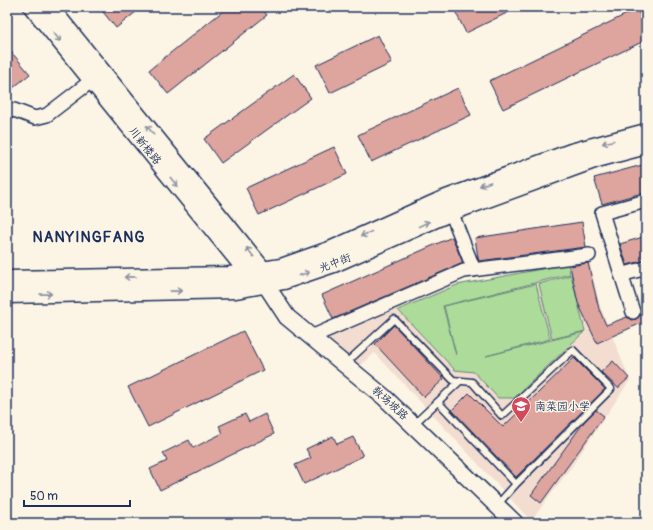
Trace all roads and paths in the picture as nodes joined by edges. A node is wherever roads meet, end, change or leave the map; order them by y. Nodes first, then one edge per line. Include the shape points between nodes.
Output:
1 (32, 7) edge
2 (50, 7) edge
3 (98, 76) junction
4 (7, 112) edge
5 (646, 132) edge
6 (646, 146) edge
7 (646, 201) edge
8 (449, 205) junction
9 (589, 255) dead end
10 (646, 268) edge
11 (474, 270) junction
12 (247, 272) junction
13 (621, 275) junction
14 (7, 279) edge
15 (266, 281) junction
16 (7, 295) edge
17 (633, 312) dead end
18 (311, 337) junction
19 (344, 365) junction
20 (460, 381) junction
21 (438, 402) junction
22 (413, 425) junction
23 (516, 484) junction
24 (497, 506) junction
25 (515, 523) edge

1 -> 3 street, 川新楼路
2 - 3 street, 川新楼路
3 - 4 street via 47,115 35,118 14,110
3 -> 12 street, 川新楼路
15 -> 3 street, 川新楼路
5 -> 8 street, 光中街 via 571,152
6 - 8 street, 光中街
7 - 13 street via 602,213
8 - 11 street
8 - 15 street, 光中街 via 334,264 284,281
9 - 11 street
10 - 13 street
11 - 18 street via 464,271
12 -> 14 street via 230,275
12 - 15 street, 川新楼路
13 - 17 street
16 -> 15 street, 光中街 via 236,290
15 - 18 street, 教场坡路 via 287,317
18 - 19 street, 教场坡路
19 - 20 lane via 394,319 453,380
19 - 22 street, 教场坡路 via 384,397
20 - 21 lane
20 - 23 lane via 472,382 502,416 573,350 611,389
21 - 22 lane
21 - 23 lane
22 - 24 street, 教场坡路
23 - 24 lane
24 - 25 street, 教场坡路

